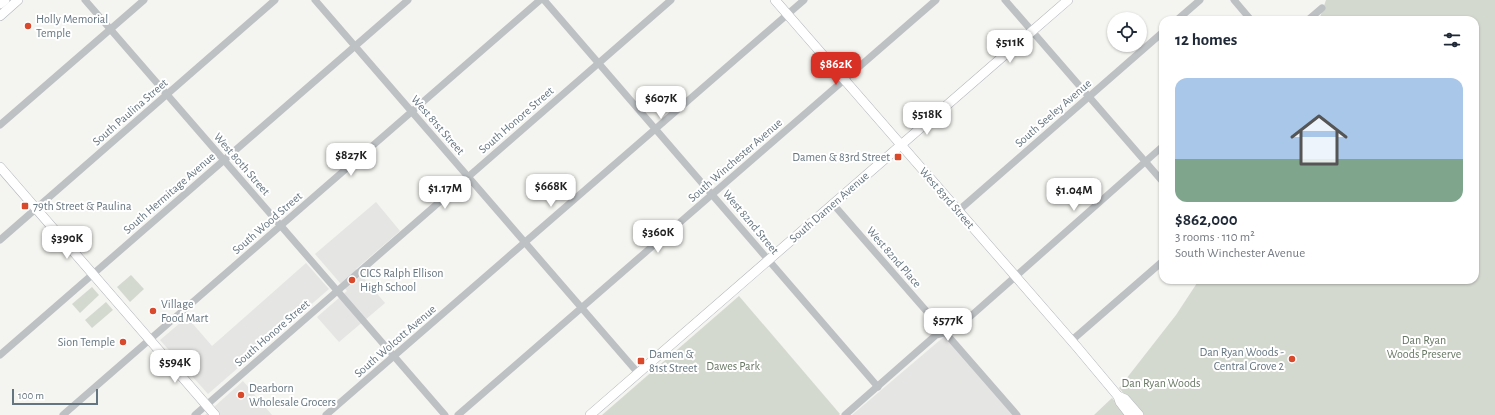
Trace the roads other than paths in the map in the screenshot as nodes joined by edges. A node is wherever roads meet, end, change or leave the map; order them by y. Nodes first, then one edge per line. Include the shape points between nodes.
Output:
1 (5, 0) edge
2 (18, 0) edge
3 (84, 0) edge
4 (144, 0) edge
5 (275, 0) edge
6 (315, 0) edge
7 (408, 0) edge
8 (540, 0) edge
9 (544, 0) edge
10 (671, 0) edge
11 (775, 0) edge
12 (804, 0) edge
13 (936, 0) edge
14 (1005, 0) edge
15 (1068, 0) edge
16 (1200, 0) edge
17 (1234, 0) edge
18 (0, 4) edge
19 (1322, 8) dead end
20 (788, 14) junction
21 (0, 16) edge
22 (1182, 16) edge
23 (1248, 16) edge
24 (1313, 16) edge
25 (110, 29) junction
26 (1032, 31) junction
27 (1159, 36) edge
28 (355, 46) junction
29 (599, 63) junction
30 (844, 80) junction
31 (166, 94) junction
32 (1089, 97) junction
33 (411, 112) junction
34 (0, 125) edge
35 (656, 129) junction
36 (901, 144) junction
37 (1159, 150) edge
38 (224, 160) junction
39 (1145, 162) junction
40 (0, 167) edge
41 (468, 177) junction
42 (1159, 178) edge
43 (713, 194) junction
44 (833, 204) junction
45 (36, 208) junction
46 (958, 211) junction
47 (280, 225) junction
48 (0, 240) edge
49 (525, 242) junction
50 (768, 260) junction
51 (1159, 264) edge
52 (93, 274) junction
53 (1016, 277) junction
54 (337, 290) junction
55 (582, 308) junction
56 (946, 333) junction
57 (150, 339) junction
58 (1071, 341) junction
59 (0, 355) edge
60 (394, 356) junction
61 (638, 373) junction
62 (878, 387) junction
63 (1118, 396) junction
64 (207, 405) junction
65 (63, 415) edge
66 (195, 415) edge
67 (216, 415) edge
68 (326, 415) edge
69 (445, 415) edge
70 (458, 415) edge
71 (590, 415) edge
72 (846, 415) edge
73 (1017, 415) edge
74 (1130, 415) edge
75 (1139, 415) edge

1 - 18 street
2 - 21 street
3 - 25 street, West 80th Street
4 - 25 street
5 - 31 street, South Paulina Street
6 - 28 street, West 81st Street
7 - 28 street, South Hermitage Avenue
8 - 33 street, South Wood Street
9 - 29 street, West 82nd Street
10 - 29 street, South Honore Street
11 - 20 street, West 83rd Street
12 - 20 street, South Wolcott Avenue
13 - 30 street, South Winchester Avenue
14 - 26 street
15 - 26 street, South Damen Avenue
16 - 22 street
17 - 23 street
19 - 24 street
20 - 30 street, West 83rd Street
20 - 35 street, South Wolcott Avenue
25 - 31 street, West 80th Street
25 - 34 street
26 - 32 street
26 - 36 street, South Damen Avenue
27 - 32 street, South Seeley Avenue
28 - 33 street, West 81st Street
28 - 38 street, South Hermitage Avenue
29 - 35 street, West 82nd Street
29 - 41 street, South Honore Street
30 - 36 street, West 83rd Street
30 - 43 street, South Winchester Avenue
31 - 38 street, West 80th Street
31 - 45 street, South Paulina Street
32 - 39 street
32 - 46 street, South Seeley Avenue
33 - 41 street, West 81st Street
33 - 47 street, South Wood Street
35 - 43 street, West 82nd Street
35 - 49 street, South Wolcott Avenue
36 - 44 street, South Damen Avenue
36 - 46 street, West 83rd Street
37 - 39 street
38 - 47 street, West 80th Street
38 - 52 street, South Hermitage Avenue
39 - 42 street
39 - 53 street
40 - 45 street
41 - 49 street, West 81st Street
41 - 54 street, South Honore Street
43 - 50 street, West 82nd Street
43 - 55 street, South Winchester Avenue
44 - 50 street, South Damen Avenue
44 - 56 street, West 82nd Place
45 - 48 street, South Paulina Street
45 - 52 street
46 - 53 street, West 83rd Street
47 - 54 street, West 80th Street
47 - 57 street, South Wood Street
49 - 55 street, West 81st Street
49 - 60 street, South Wolcott Avenue
50 - 61 street, South Damen Avenue
50 - 62 street, West 82nd Street
51 - 58 street
52 - 57 street
52 - 59 street, South Hermitage Avenue
53 - 56 street via 955,330
53 - 58 street, West 83rd Street
54 - 60 street, West 80th Street
54 - 64 street, South Honore Street
55 - 61 street, West 81st Street
55 - 70 street, South Winchester Avenue
56 - 62 street via 936,335
56 - 73 street, West 82nd Place
57 - 64 street
57 - 65 street, South Wood Street
58 - 63 street, West 83rd Street
60 - 68 street, South Wolcott Avenue
60 - 69 street, West 80th Street
61 - 71 street, South Damen Avenue
62 - 72 street
63 - 74 street, West 83rd Street
63 - 75 street, West 83rd Street via 1125,399
64 - 66 street, South Honore Street
64 - 67 street

